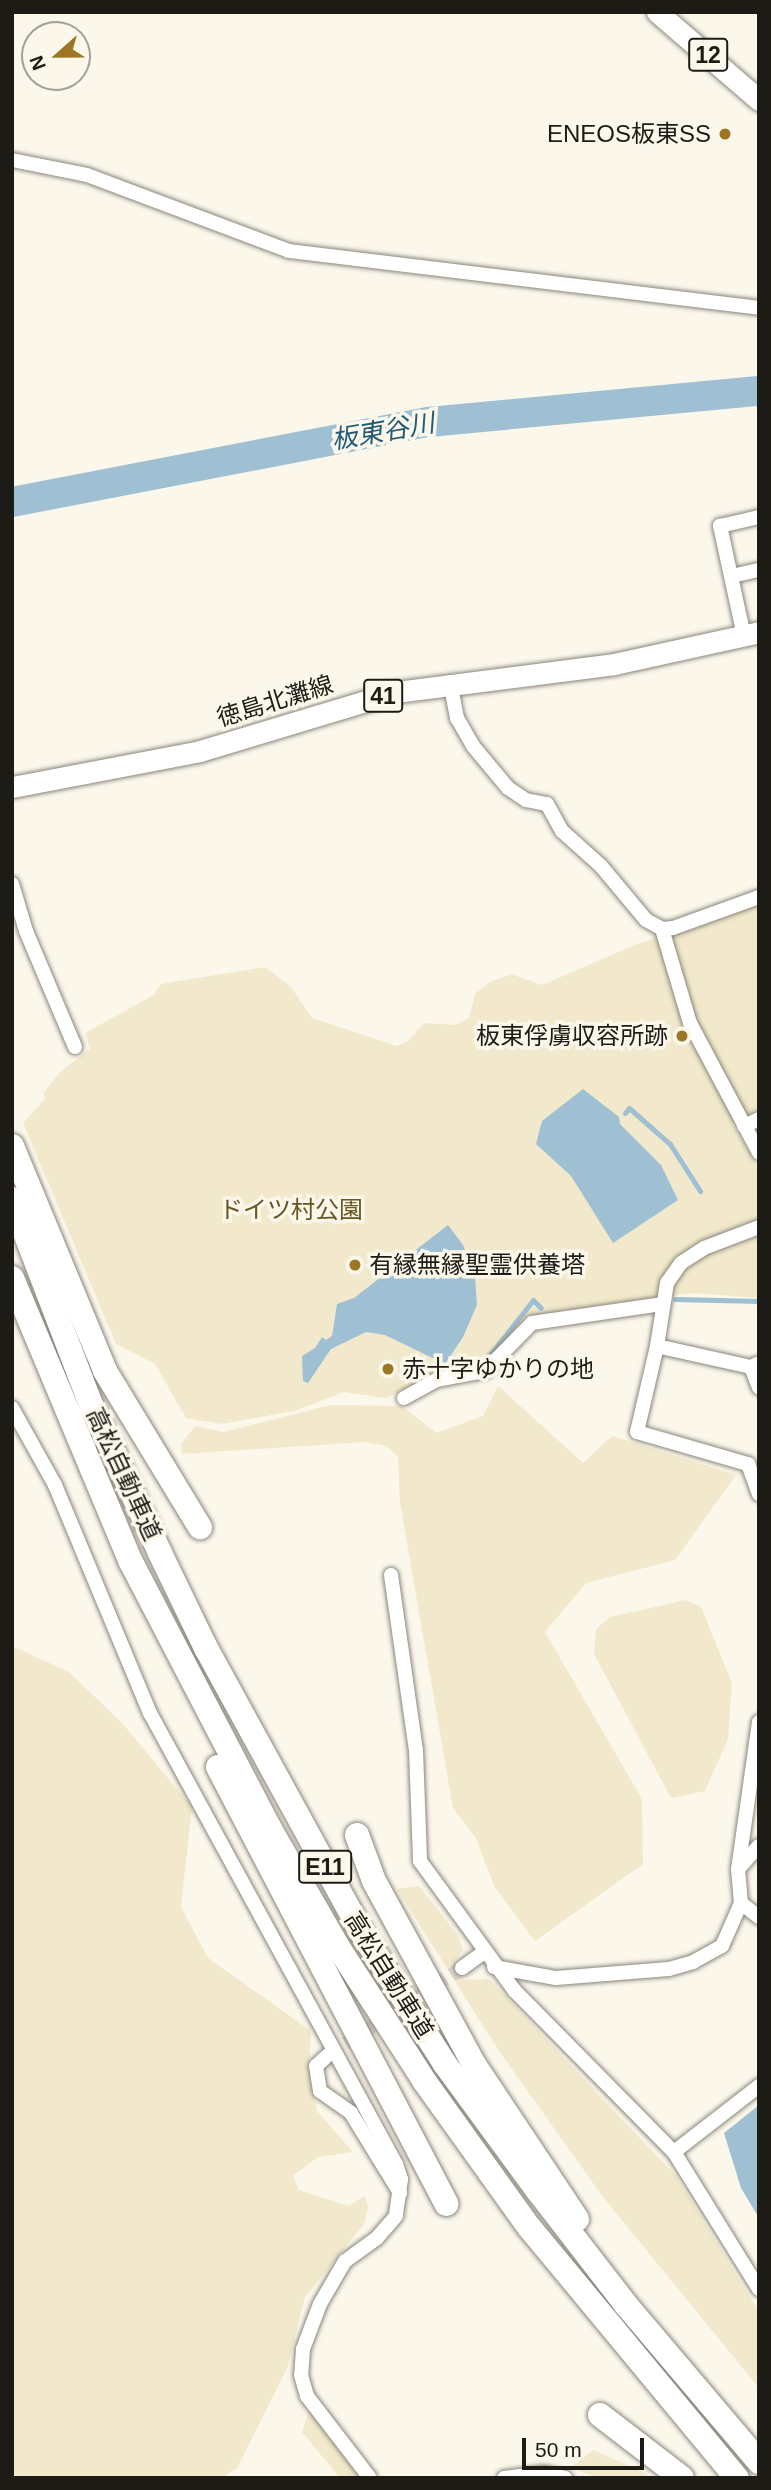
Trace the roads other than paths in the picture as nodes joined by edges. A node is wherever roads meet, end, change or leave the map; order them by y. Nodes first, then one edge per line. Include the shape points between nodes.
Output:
1 (657, 12) edge
2 (759, 100) edge
3 (12, 160) edge
4 (759, 308) edge
5 (759, 517) edge
6 (759, 569) edge
7 (732, 576) junction
8 (752, 634) edge
9 (450, 682) junction
10 (12, 787) edge
11 (12, 884) edge
12 (759, 897) edge
13 (19, 929) edge
14 (662, 929) junction
15 (75, 1046) dead end
16 (759, 1119) edge
17 (744, 1126) junction
18 (12, 1146) edge
19 (759, 1153) edge
20 (12, 1199) edge
21 (759, 1227) edge
22 (12, 1278) edge
23 (662, 1304) junction
24 (657, 1346) junction
25 (755, 1365) edge
26 (759, 1388) edge
27 (404, 1398) dead end
28 (12, 1408) edge
29 (753, 1460) edge
30 (759, 1494) edge
31 (200, 1527) dead end
32 (391, 1575) dead end
33 (180, 1662) junction
34 (759, 1722) edge
35 (357, 1835) dead end
36 (759, 1846) edge
37 (738, 1870) junction
38 (741, 1903) junction
39 (759, 1917) edge
40 (483, 1953) junction
41 (494, 1967) junction
42 (462, 1968) tunnel mouth
43 (328, 2055) tunnel mouth
44 (759, 2086) edge
45 (674, 2152) junction
46 (401, 2194) junction
47 (446, 2204) dead end
48 (759, 2289) edge
49 (626, 2305) junction
50 (600, 2415) dead end
51 (759, 2462) edge
52 (370, 2478) edge
53 (504, 2478) edge
54 (565, 2478) edge
55 (682, 2478) edge
56 (737, 2478) edge

1 - 2 main road, 12
3 - 4 street via 87,175 289,251
5 - 7 street via 720,526
6 - 7 street
7 - 8 street
8 - 9 main road, 徳島北灘線 / 41 via 614,663
9 - 10 main road, 徳島北灘線 / 41 via 396,692 200,751
9 - 14 street via 457,718 473,746 508,788 526,800 547,804 562,831 601,866 639,914
11 - 13 street
12 - 14 street
13 - 15 street
14 - 17 street via 690,1023
16 - 17 street
17 - 19 street
18 - 31 highway via 105,1371
20 - 49 highway, 高松自動車道 / E11 via 93,1407 206,1648 294,1812 364,1936 445,2064
21 - 23 street via 705,1248 681,1263 667,1283
22 - 33 highway, 高松自動車道 / E11 via 110,1515
23 - 24 street
23 - 27 street via 532,1323 485,1371 436,1380
24 - 25 street
24 - 29 street via 637,1432
25 - 26 street
28 - 46 street via 55,1485 150,1713 396,2164
29 - 30 street
32 - 40 street via 416,1750 420,1861
33 - 47 highway via 213,1759
33 - 56 highway, 高松自動車道 / E11 via 277,1841 425,2082 545,2247
34 - 37 street
35 - 49 highway via 374,1881 475,2066 559,2189
36 - 37 street
37 - 38 street
38 - 39 street
38 - 41 street via 722,1946 669,1969 556,1978
40 - 41 street
40 - 42 street
41 - 45 street
43 - 46 street via 316,2066 320,2091 351,2113
44 - 45 street
45 - 48 street
46 - 52 street via 396,2216 377,2238 345,2261 320,2304 303,2349 301,2375 307,2396
49 - 51 highway, 高松自動車道 / E11
50 - 55 highway
53 - 54 street via 545,2473

